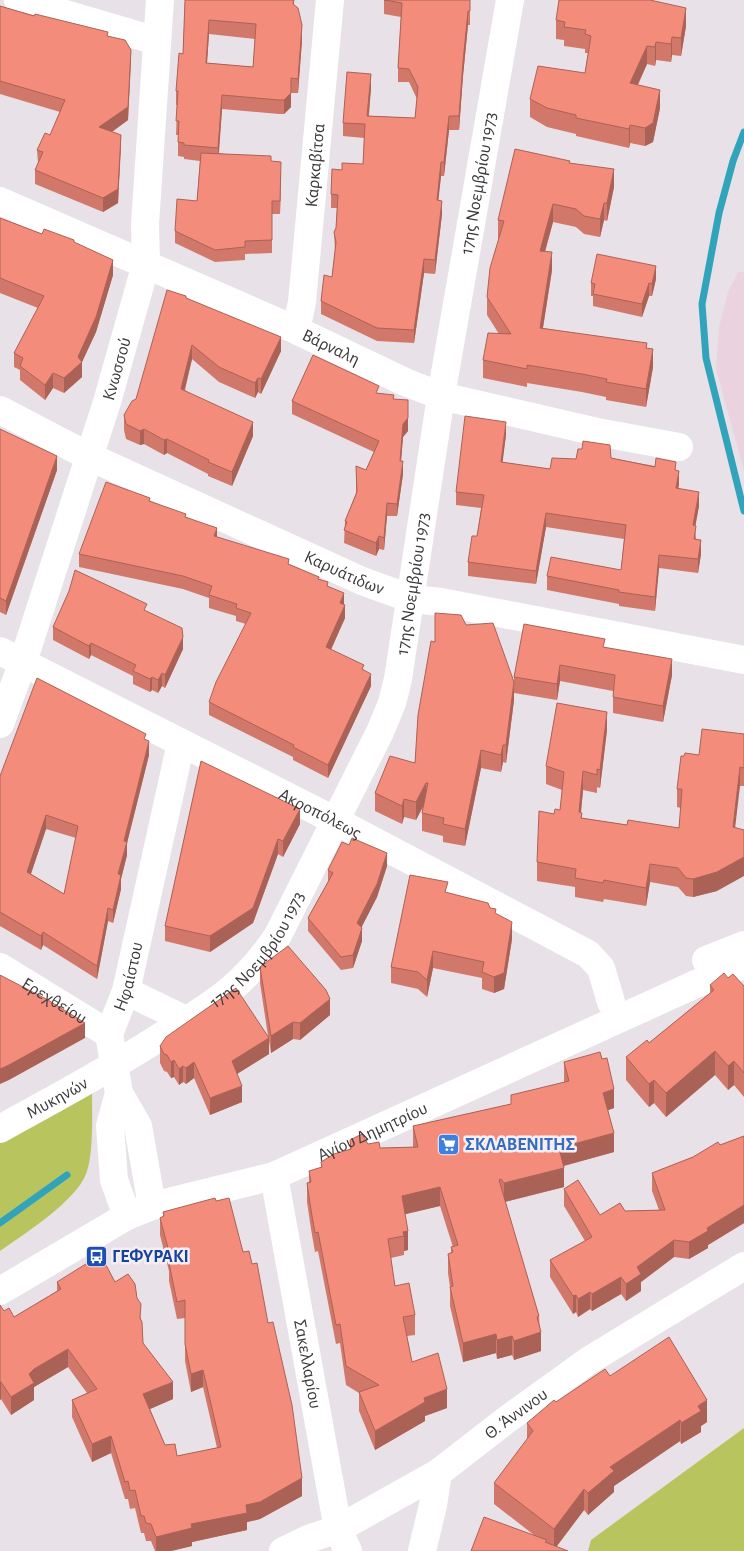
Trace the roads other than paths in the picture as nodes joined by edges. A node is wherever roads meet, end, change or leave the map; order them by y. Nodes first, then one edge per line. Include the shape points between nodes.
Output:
1 (18, 0) edge
2 (160, 0) edge
3 (330, 0) edge
4 (510, 0) edge
5 (157, 41) junction
6 (0, 202) edge
7 (146, 264) junction
8 (296, 330) junction
9 (441, 396) junction
10 (0, 410) edge
11 (679, 447) dead end
12 (88, 456) junction
13 (412, 599) junction
14 (12, 657) edge
15 (744, 660) edge
16 (0, 724) edge
17 (181, 743) junction
18 (334, 820) junction
19 (744, 945) edge
20 (744, 965) edge
21 (0, 968) edge
22 (126, 991) junction
23 (611, 1002) junction
24 (186, 1020) junction
25 (109, 1034) junction
26 (114, 1066) junction
27 (119, 1093) junction
28 (0, 1129) edge
29 (274, 1176) junction
30 (151, 1197) junction
31 (124, 1207) junction
32 (744, 1266) edge
33 (0, 1270) edge
34 (0, 1291) edge
35 (438, 1473) junction
36 (343, 1540) edge
37 (283, 1551) edge
38 (422, 1551) edge

1 - 5 street
2 - 5 street, Κνωσσού
3 - 8 street, Καρκαβίτσα via 302,302
4 - 9 street, 17ης Νοεμβρίου 1973
5 - 7 street, Κνωσσού via 145,224
6 - 7 street, Βάρναλη
7 - 8 street, Βάρναλη
7 - 12 street, Κνωσσού
8 - 9 street, Βάρναλη
9 - 11 street, Βάρναλη via 597,432
9 - 13 street, 17ης Νοεμβρίου 1973
10 - 12 street, Καρυάτιδων
12 - 13 street, Καρυάτιδων via 362,581
12 - 14 street, Κνωσσού
13 - 15 street, Καρυάτιδων
13 - 18 street, 17ης Νοεμβρίου 1973 via 392,703
14 - 16 street, Κνωσσού
14 - 17 street, Ακροπόλεως
17 - 18 street, Ακροπόλεως
17 - 22 street, Ηφαίστου
18 - 23 street, Ακροπόλεως via 588,954 601,968
18 - 24 street, 17ης Νοεμβρίου 1973 via 278,935 263,958 221,999
19 - 23 street, Αγίου Δημητρίου
20 - 29 street, Αγίου Δημητρίου
21 - 25 street, Ερεχθείου
22 - 24 street
22 - 25 street, Ηφαίστου
23 - 30 street, Αγίου Δημητρίου via 267,1160
24 - 26 street, 17ης Νοεμβρίου 1973
25 - 26 street, Ηφαίστου
26 - 27 street, Ηφαίστου
26 - 28 street, Μυκηνών
27 - 30 street, Ηφαίστου via 138,1126
27 - 31 street via 110,1126 114,1180
29 - 30 street, Αγίου Δημητρίου via 224,1190
29 - 36 street, Σακελλαρίου
30 - 31 street, Αγίου Δημητρίου
31 - 33 street, Αγίου Δημητρίου
31 - 34 street, Αγίου Δημητρίου
32 - 35 street, Θ. Άννινου via 588,1361
35 - 36 street, Θ. Άννινου
35 - 38 street
36 - 37 street, Θ. Άννινου via 308,1539

